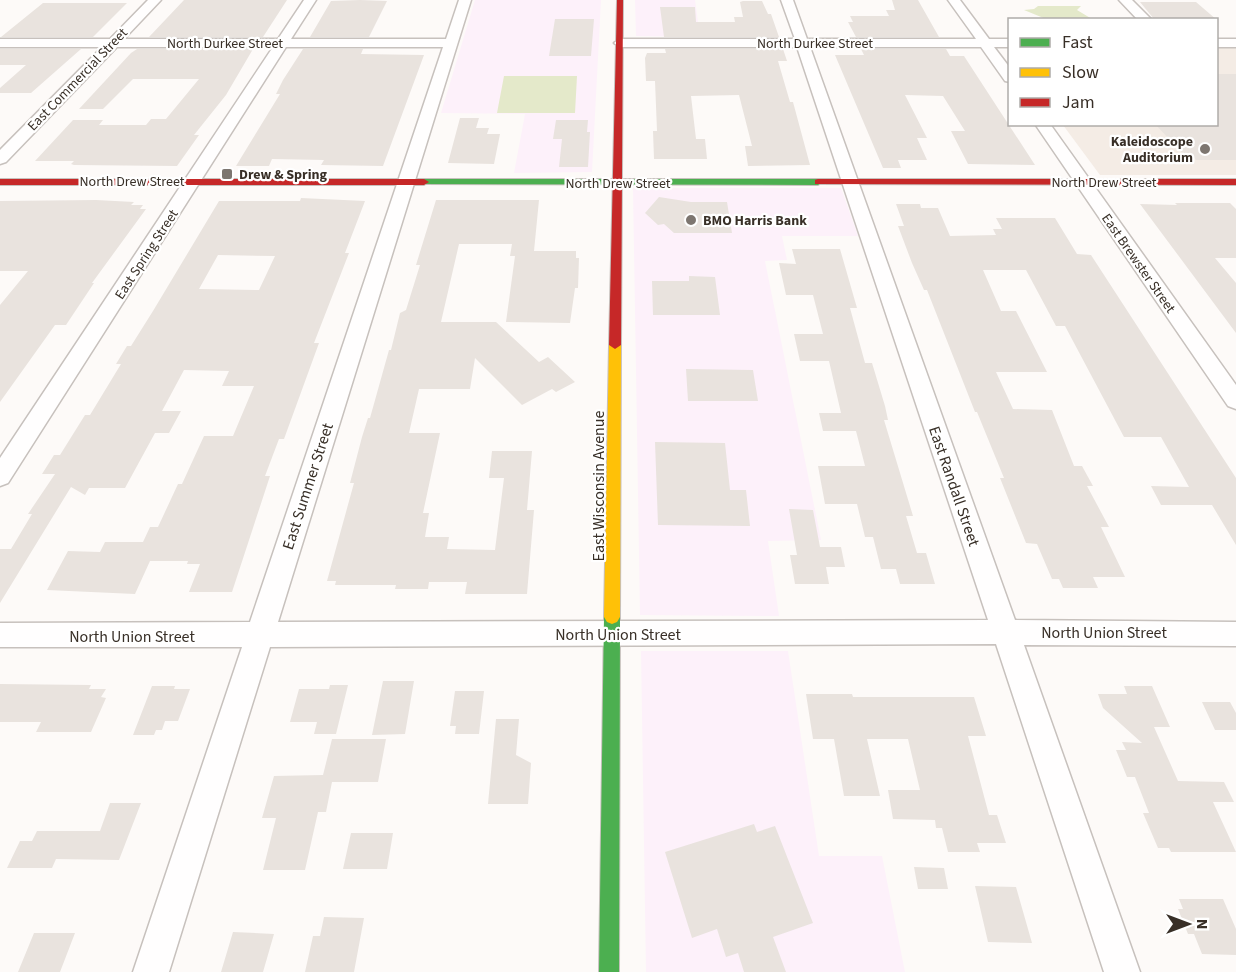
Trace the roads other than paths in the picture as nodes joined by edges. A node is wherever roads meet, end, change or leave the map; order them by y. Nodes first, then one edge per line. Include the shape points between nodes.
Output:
1 (155, 0) edge
2 (310, 0) edge
3 (465, 0) edge
4 (620, 0) edge
5 (787, 0) edge
6 (954, 0) edge
7 (1125, 0) edge
8 (1144, 18) edge
9 (0, 43) edge
10 (113, 43) junction
11 (281, 43) junction
12 (451, 43) junction
13 (620, 43) junction
14 (802, 43) junction
15 (985, 43) junction
16 (1008, 43) edge
17 (1218, 43) edge
18 (1236, 43) edge
19 (1008, 75) edge
20 (1043, 126) edge
21 (0, 159) edge
22 (194, 181) junction
23 (0, 182) edge
24 (407, 182) junction
25 (852, 182) junction
26 (1082, 182) junction
27 (1236, 182) edge
28 (616, 183) junction
29 (1236, 401) edge
30 (0, 477) edge
31 (1005, 632) junction
32 (1236, 633) edge
33 (613, 634) junction
34 (0, 635) edge
35 (258, 636) junction
36 (151, 972) edge
37 (609, 972) edge
38 (1122, 972) edge

1 - 10 street, East Commercial Street
2 - 11 street, East Spring Street
3 - 12 street, East Summer Street
4 - 13 street, East Wisconsin Avenue
5 - 14 street, East Randall Street
6 - 15 street
7 - 8 street
9 - 10 street, North Durkee Street
10 - 11 street, North Durkee Street
10 - 21 street, East Commercial Street
11 - 12 street, North Durkee Street
11 - 22 street, East Spring Street
12 - 24 street, East Summer Street
13 - 14 street, North Durkee Street
13 - 28 street, East Wisconsin Avenue
14 - 15 street, North Durkee Street
14 - 25 street, East Randall Street
15 - 16 street, North Durkee Street
15 - 19 street
17 - 18 street
20 - 26 street, East Brewster Street
22 - 23 street, North Drew Street
22 - 24 street, North Drew Street
22 - 30 street, East Spring Street
24 - 28 street, North Drew Street
24 - 35 street, East Summer Street
25 - 26 street, North Drew Street
25 - 28 street, North Drew Street
25 - 31 street, East Randall Street
26 - 27 street, North Drew Street
26 - 29 street, East Brewster Street
28 - 33 street, East Wisconsin Avenue
31 - 32 street, North Union Street
31 - 33 street, North Union Street
31 - 38 street, East Randall Street
33 - 35 street, North Union Street
33 - 37 street, East Wisconsin Avenue
34 - 35 street, North Union Street
35 - 36 street, East Summer Street

